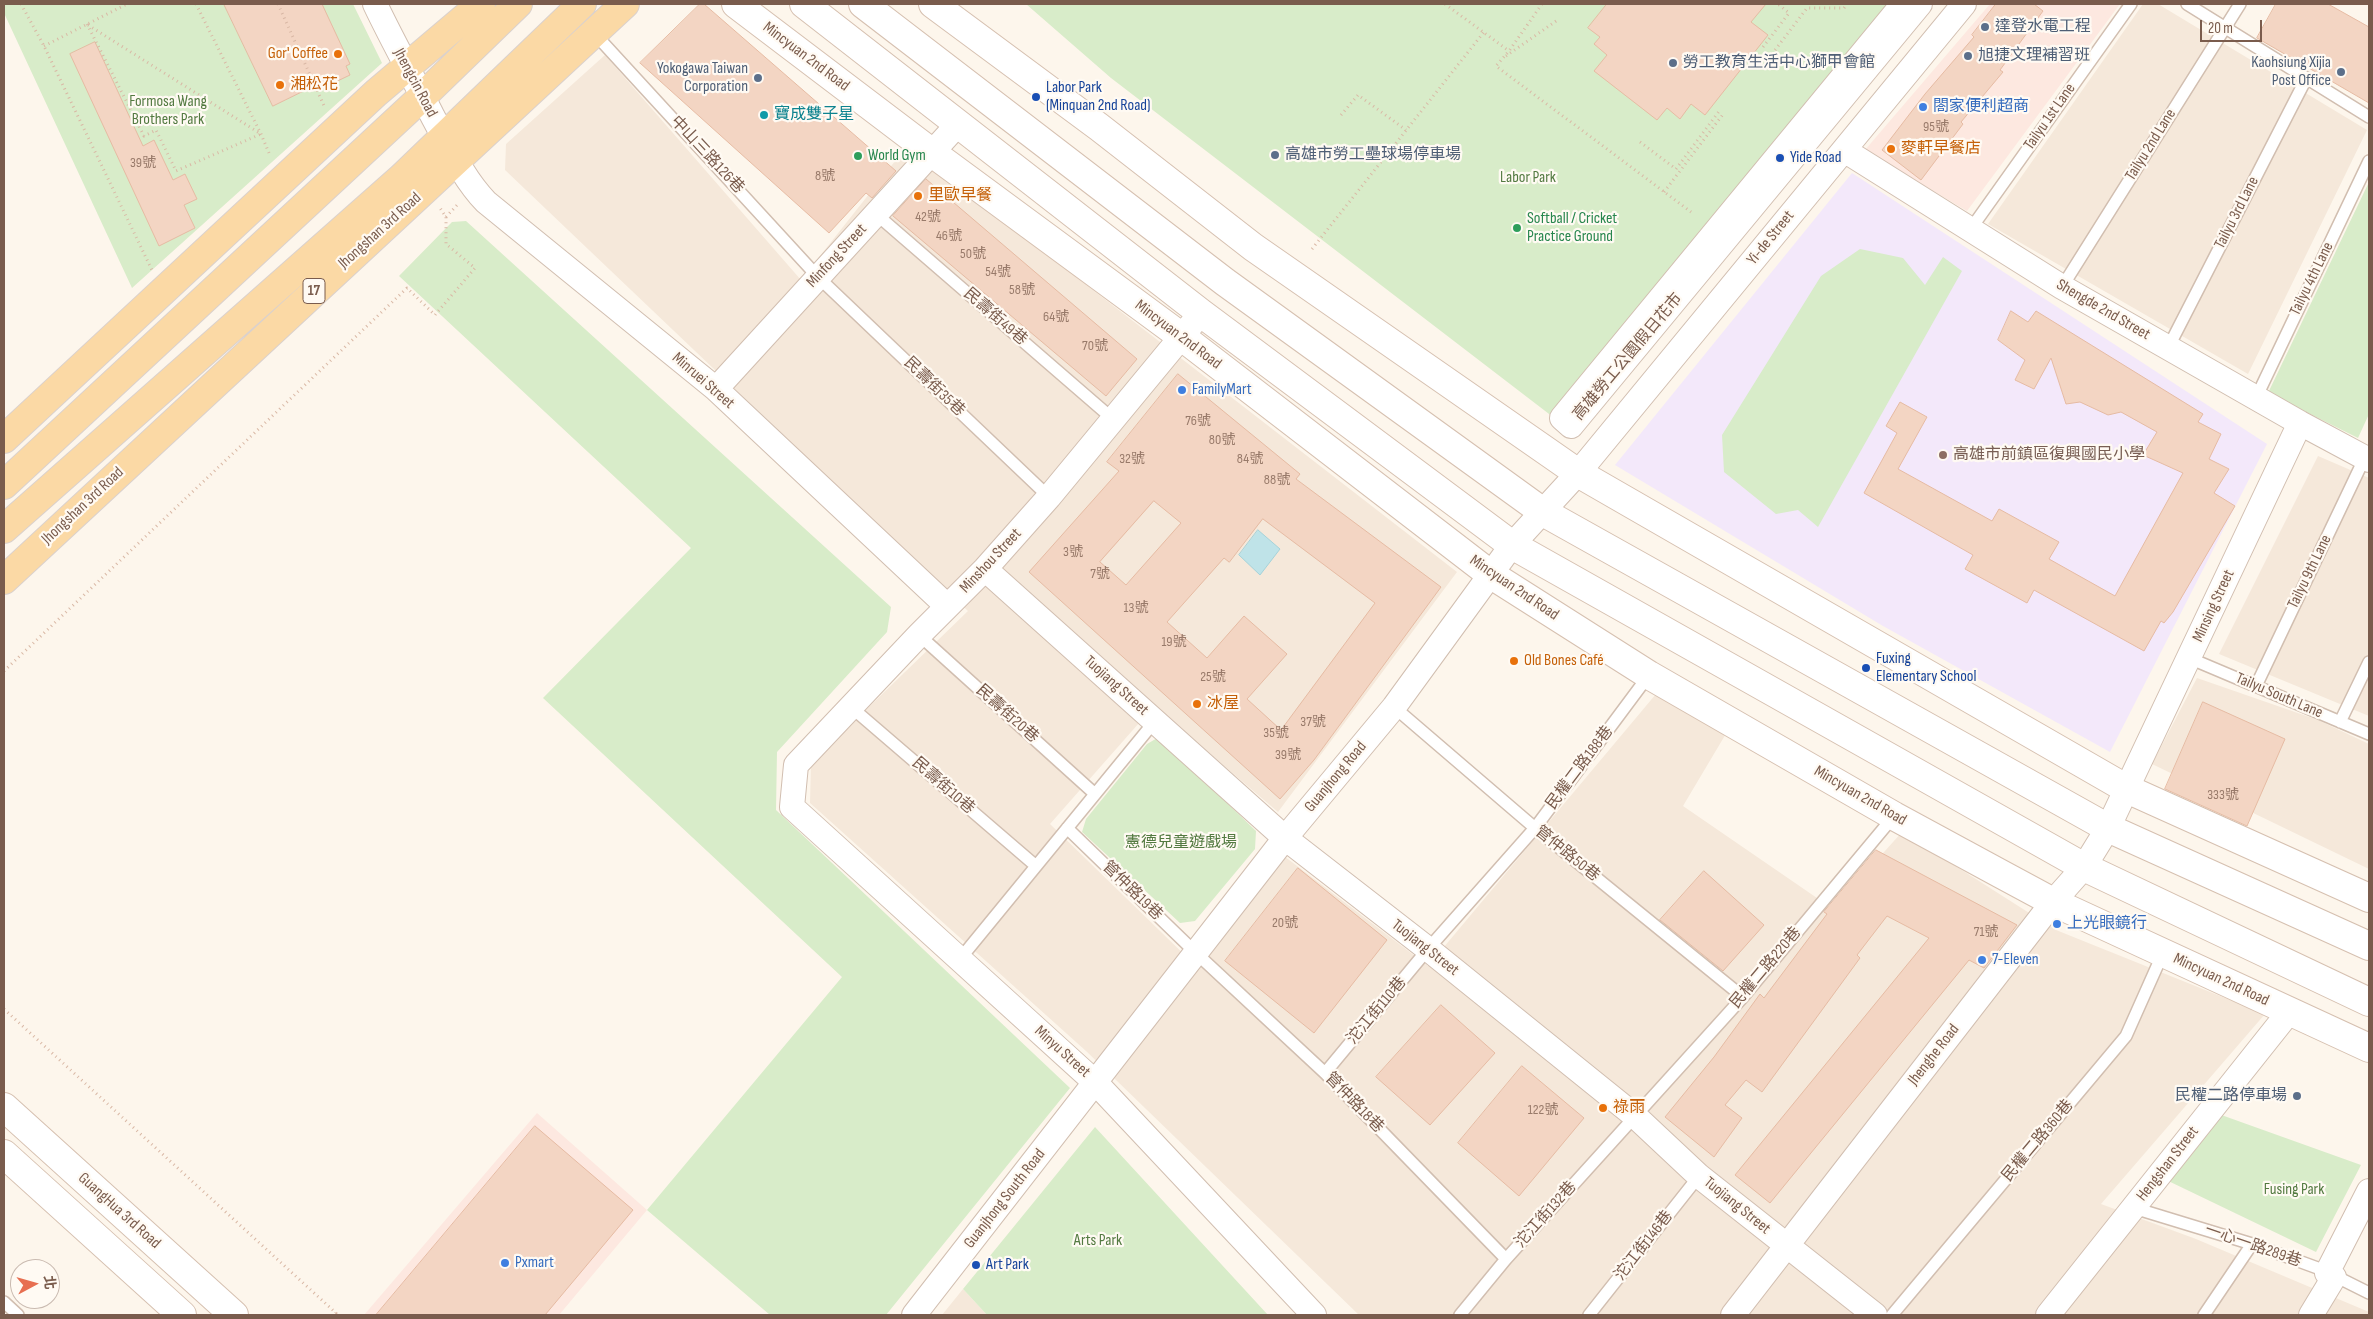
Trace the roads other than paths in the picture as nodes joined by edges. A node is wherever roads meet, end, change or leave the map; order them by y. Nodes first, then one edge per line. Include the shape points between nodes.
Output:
1 (375, 4) edge
2 (480, 4) edge
3 (518, 4) edge
4 (582, 4) edge
5 (625, 4) edge
6 (736, 4) edge
7 (804, 4) edge
8 (863, 4) edge
9 (933, 4) edge
10 (1903, 4) edge
11 (1920, 4) edge
12 (1964, 4) edge
13 (2131, 4) edge
14 (2187, 4) edge
15 (2240, 4) edge
16 (2224, 28) junction
17 (594, 34) junction
18 (405, 66) junction
19 (2306, 79) junction
20 (423, 96) junction
21 (2369, 117) edge
22 (959, 124) junction
23 (443, 135) junction
24 (1844, 150) junction
25 (931, 152) junction
26 (456, 161) junction
27 (2369, 161) edge
28 (876, 214) junction
29 (1970, 230) junction
30 (818, 277) junction
31 (2062, 287) junction
32 (1201, 313) junction
33 (1182, 337) junction
34 (2168, 348) junction
35 (716, 389) junction
36 (2256, 398) junction
37 (1114, 420) junction
38 (2300, 423) junction
39 (4, 439) edge
40 (2368, 456) edge
41 (1578, 473) junction
42 (4, 485) edge
43 (1049, 497) junction
44 (1543, 512) junction
45 (4, 529) edge
46 (1512, 544) junction
47 (985, 569) junction
48 (1490, 574) junction
49 (4, 580) edge
50 (947, 606) junction
51 (918, 635) junction
52 (2189, 658) junction
53 (2369, 662) edge
54 (1650, 675) junction
55 (2256, 686) junction
56 (851, 707) junction
57 (1394, 707) junction
58 (1155, 721) junction
59 (2340, 722) junction
60 (2369, 734) edge
61 (2127, 789) junction
62 (1095, 794) junction
63 (792, 807) joint
64 (1894, 816) junction
65 (1067, 828) junction
66 (1535, 828) junction
67 (2108, 828) junction
68 (1285, 838) junction
69 (1036, 866) junction
70 (2084, 867) junction
71 (2369, 898) edge
72 (2053, 902) junction
73 (2369, 946) edge
74 (1428, 949) junction
75 (1196, 953) junction
76 (2163, 953) junction
77 (960, 959) junction
78 (1743, 997) junction
79 (2369, 1002) edge
80 (2289, 1012) junction
81 (2369, 1048) edge
82 (1325, 1073) junction
83 (1096, 1083) junction
84 (4, 1106) edge
85 (1635, 1116) junction
86 (4, 1154) edge
87 (1699, 1176) junction
88 (2369, 1186) edge
89 (2369, 1191) edge
90 (2134, 1208) junction
91 (2252, 1244) junction
92 (1785, 1246) junction
93 (1506, 1259) junction
94 (2328, 1273) junction
95 (2369, 1293) edge
96 (4, 1302) edge
97 (18, 1315) edge
98 (182, 1315) edge
99 (234, 1315) edge
100 (914, 1315) edge
101 (1314, 1315) edge
102 (1460, 1315) edge
103 (1589, 1315) edge
104 (1733, 1315) edge
105 (1875, 1315) edge
106 (1892, 1315) edge
107 (2048, 1315) edge
108 (2204, 1315) edge
109 (2311, 1315) edge

1 - 18 street, Jhengcin Road
2 - 18 main road
3 - 20 main road
4 - 23 main road, Jhongshan 3rd Road / 17
5 - 17 main road, Jhongshan 3rd Road / 17
6 - 25 street, Mincyuan 2nd Road
7 - 22 street, Mincyuan 2nd Road
8 - 44 street via 1225,282
9 - 41 street via 1099,127 1252,247
10 - 11 street, 高雄勞工公園假日花市 via 1562,418 1571,426
12 - 24 street, Yi-de Street
13 - 29 lane, Tailyu 1st Lane
14 - 16 lane
15 - 16 lane, Tailyu 2nd Lane
16 - 19 lane
16 - 31 lane, Tailyu 2nd Lane
17 - 26 main road, Jhongshan 3rd Road / 17
17 - 30 lane, 中山三路126巷
18 - 20 street, Jhengcin Road
18 - 39 main road
19 - 21 lane
19 - 34 lane, Tailyu 3rd Lane
20 - 23 street, Jhengcin Road
20 - 42 main road
22 - 25 street, Minfong Street
22 - 32 street, Mincyuan 2nd Road
23 - 26 street, Jhengcin Road
23 - 45 main road, Jhongshan 3rd Road / 17 via 401,178
24 - 29 street, Shengde 2nd Street
24 - 41 street, Yi-de Street
25 - 28 street, Minfong Street
25 - 33 street, Mincyuan 2nd Road
26 - 35 street, Minruei Street via 486,202
26 - 49 main road, Jhongshan 3rd Road / 17
27 - 36 lane, Tailyu 4th Lane
28 - 30 street, Minfong Street
28 - 37 lane, 民壽街49巷
29 - 31 street, Shengde 2nd Street
30 - 35 street, Minfong Street
30 - 43 lane, 民壽街35巷
31 - 34 street, Shengde 2nd Street
32 - 33 street, Minshou Street
32 - 46 street, Mincyuan 2nd Road
33 - 37 street, Minshou Street
33 - 48 street, Mincyuan 2nd Road
34 - 36 street, Shengde 2nd Street
35 - 50 street, Minruei Street
36 - 38 street, Shengde 2nd Street
37 - 43 street, Minshou Street
38 - 40 street, Shengde 2nd Street
38 - 52 street, Minsing Street
40 - 55 lane, Tailyu 9th Lane
41 - 44 street, Guanjhong Road
41 - 61 street
43 - 47 street, Minshou Street
44 - 46 street, Guanjhong Road
44 - 67 street
46 - 48 street, Guanjhong Road
46 - 70 street, Mincyuan 2nd Road
47 - 50 street, Minshou Street
47 - 58 street, Tuojiang Street
48 - 54 street, Mincyuan 2nd Road
48 - 57 street, Guanjhong Road
50 - 51 street, Minshou Street
51 - 56 street, Minshou Street
51 - 62 lane, 民壽街20巷
52 - 55 lane, Tailyu South Lane
52 - 61 street, Minsing Street
53 - 59 lane
54 - 64 street, Mincyuan 2nd Road
54 - 66 lane, 民權二路188巷
55 - 59 lane, Tailyu South Lane
56 - 63 street, Minshou Street via 796,765
56 - 69 lane, 民壽街10巷
57 - 66 lane, 管仲路50巷
57 - 68 street, Guanjhong Road
58 - 62 lane
58 - 68 street, Tuojiang Street
59 - 60 lane, Tailyu South Lane
61 - 67 street, Jhenghe Road
61 - 71 street
62 - 65 lane
63 - 77 street, Minyu Street
64 - 72 street, Mincyuan 2nd Road
64 - 78 lane, 民權二路220巷
65 - 69 lane
65 - 75 lane, 管仲路19巷
66 - 74 lane, 民權二路188巷
66 - 78 lane, 管仲路50巷
67 - 70 street, Jhenghe Road
67 - 73 street
68 - 74 street, Tuojiang Street
68 - 75 street, Guanjhong Road
69 - 77 lane
70 - 72 street, Jhenghe Road
70 - 79 street, Mincyuan 2nd Road
72 - 76 street, Mincyuan 2nd Road
72 - 92 street, Jhenghe Road
74 - 82 lane, 沱江街110巷
74 - 85 street, Tuojiang Street
75 - 82 lane, 管仲路18巷
75 - 83 street, Guanjhong Road
76 - 80 street, Mincyuan 2nd Road
76 - 106 lane, 民權二路360巷 via 2126,1036
77 - 83 street, Minyu Street
78 - 85 lane, 民權二路220巷
80 - 81 street, Mincyuan 2nd Road
80 - 90 street, Hengshan Street
82 - 93 lane, 管仲路18巷
83 - 100 street, Guanjhong South Road
83 - 101 street, Minyu Street
84 - 99 street, GuangHua 3rd Road
85 - 87 street, Tuojiang Street
85 - 93 lane, 沱江街132巷
86 - 98 street
87 - 92 street, Tuojiang Street
87 - 103 lane, 沱江街146巷
88 - 94 lane
89 - 94 street
90 - 91 lane, 一心一路289巷
90 - 107 street, Hengshan Street
91 - 94 lane, 一心一路289巷
91 - 108 lane
92 - 104 street, Jhenghe Road
92 - 105 street, Tuojiang Street
93 - 102 lane, 沱江街132巷
94 - 95 lane, 一心一路289巷
94 - 109 street
96 - 97 lane

